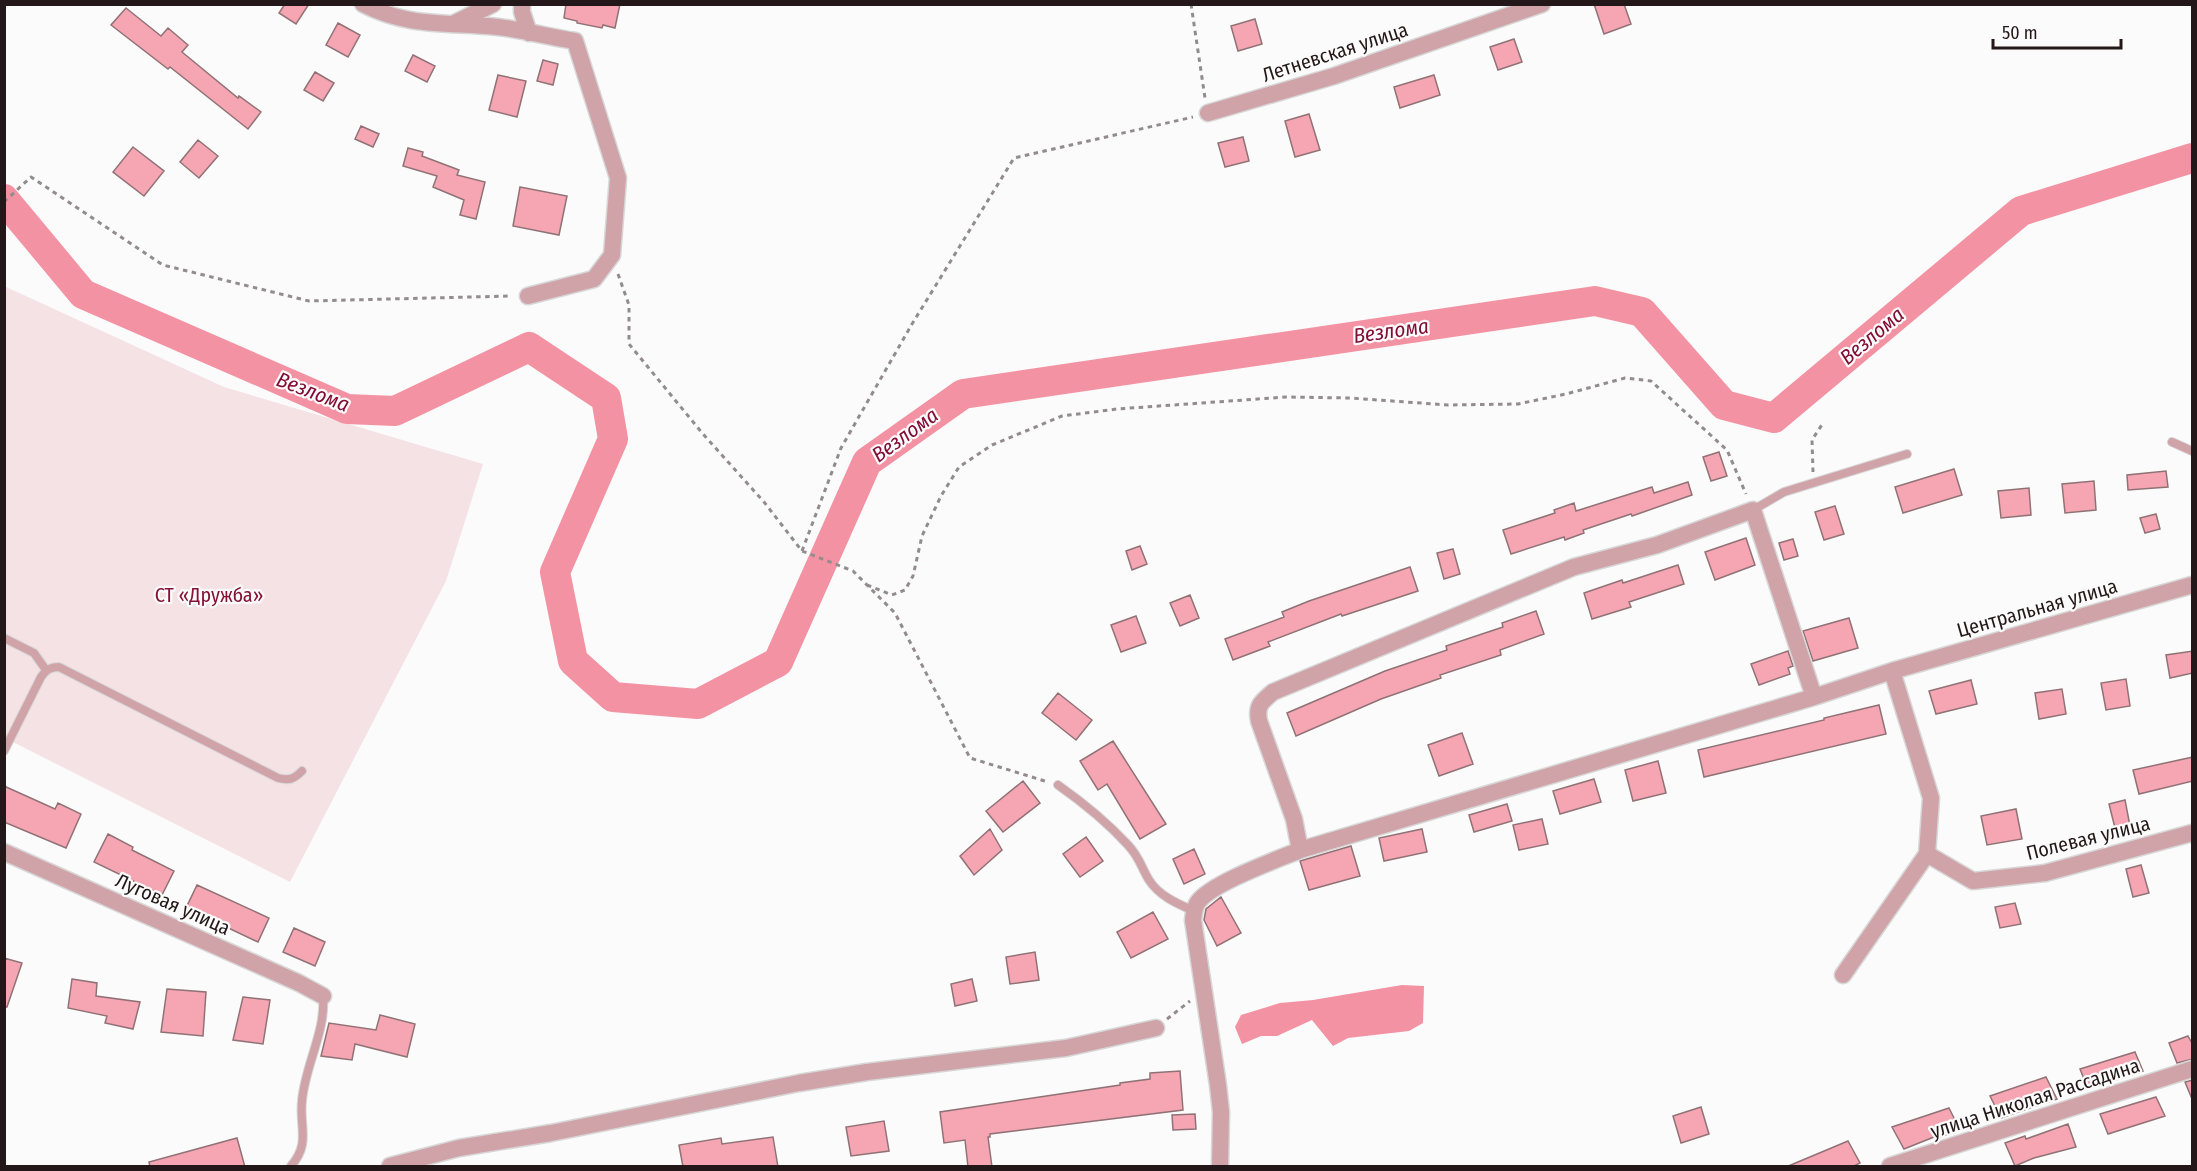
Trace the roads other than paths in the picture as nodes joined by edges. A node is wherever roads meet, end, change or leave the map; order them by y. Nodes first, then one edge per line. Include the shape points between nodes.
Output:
1 (363, 4) edge
2 (493, 4) edge
3 (522, 4) edge
4 (1542, 4) edge
5 (453, 24) junction
6 (529, 33) junction
7 (1208, 113) road end
8 (528, 296) road end
9 (2172, 442) dead end
10 (2193, 451) edge
11 (1907, 454) dead end
12 (1753, 510) junction
13 (2193, 585) edge
14 (4, 638) edge
15 (46, 670) junction
16 (1892, 671) junction
17 (1814, 697) junction
18 (4, 751) edge
19 (302, 771) dead end
20 (1058, 785) road end
21 (2193, 833) edge
22 (1300, 850) junction
23 (4, 852) edge
24 (1927, 854) junction
25 (1194, 911) junction
26 (1843, 975) dead end
27 (322, 996) joint
28 (1156, 1028) road end
29 (2193, 1069) edge
30 (291, 1167) edge
31 (390, 1167) edge
32 (1220, 1167) edge
33 (1890, 1167) edge

1 - 5 street via 407,21
2 - 5 street
3 - 6 street
4 - 7 street, Летневская улица via 1334,76
5 - 6 street
6 - 8 street via 575,41 618,178 612,255 594,279
9 - 10 lane
11 - 12 lane via 1784,492
12 - 17 street
12 - 22 street via 1657,545 1574,567 1273,692 1257,709 1259,722 1294,819
13 - 16 street, Центральная улица
14 - 15 lane via 34,653
15 - 18 lane
15 - 19 lane via 59,667 278,778 295,778
16 - 17 street, Центральная улица
16 - 24 street via 1931,798
17 - 22 street, Центральная улица
20 - 25 lane via 1096,812 1129,846 1156,889
21 - 24 street, Полевая улица via 2044,873 1973,880
22 - 25 street, Центральная улица via 1205,894
23 - 27 street, Луговая улица
24 - 26 street
25 - 32 street via 1221,1112
27 - 30 lane via 321,1025 302,1100 303,1146
28 - 31 street via 1066,1048 799,1083 459,1148
29 - 33 street, улица Николая Рассадина

